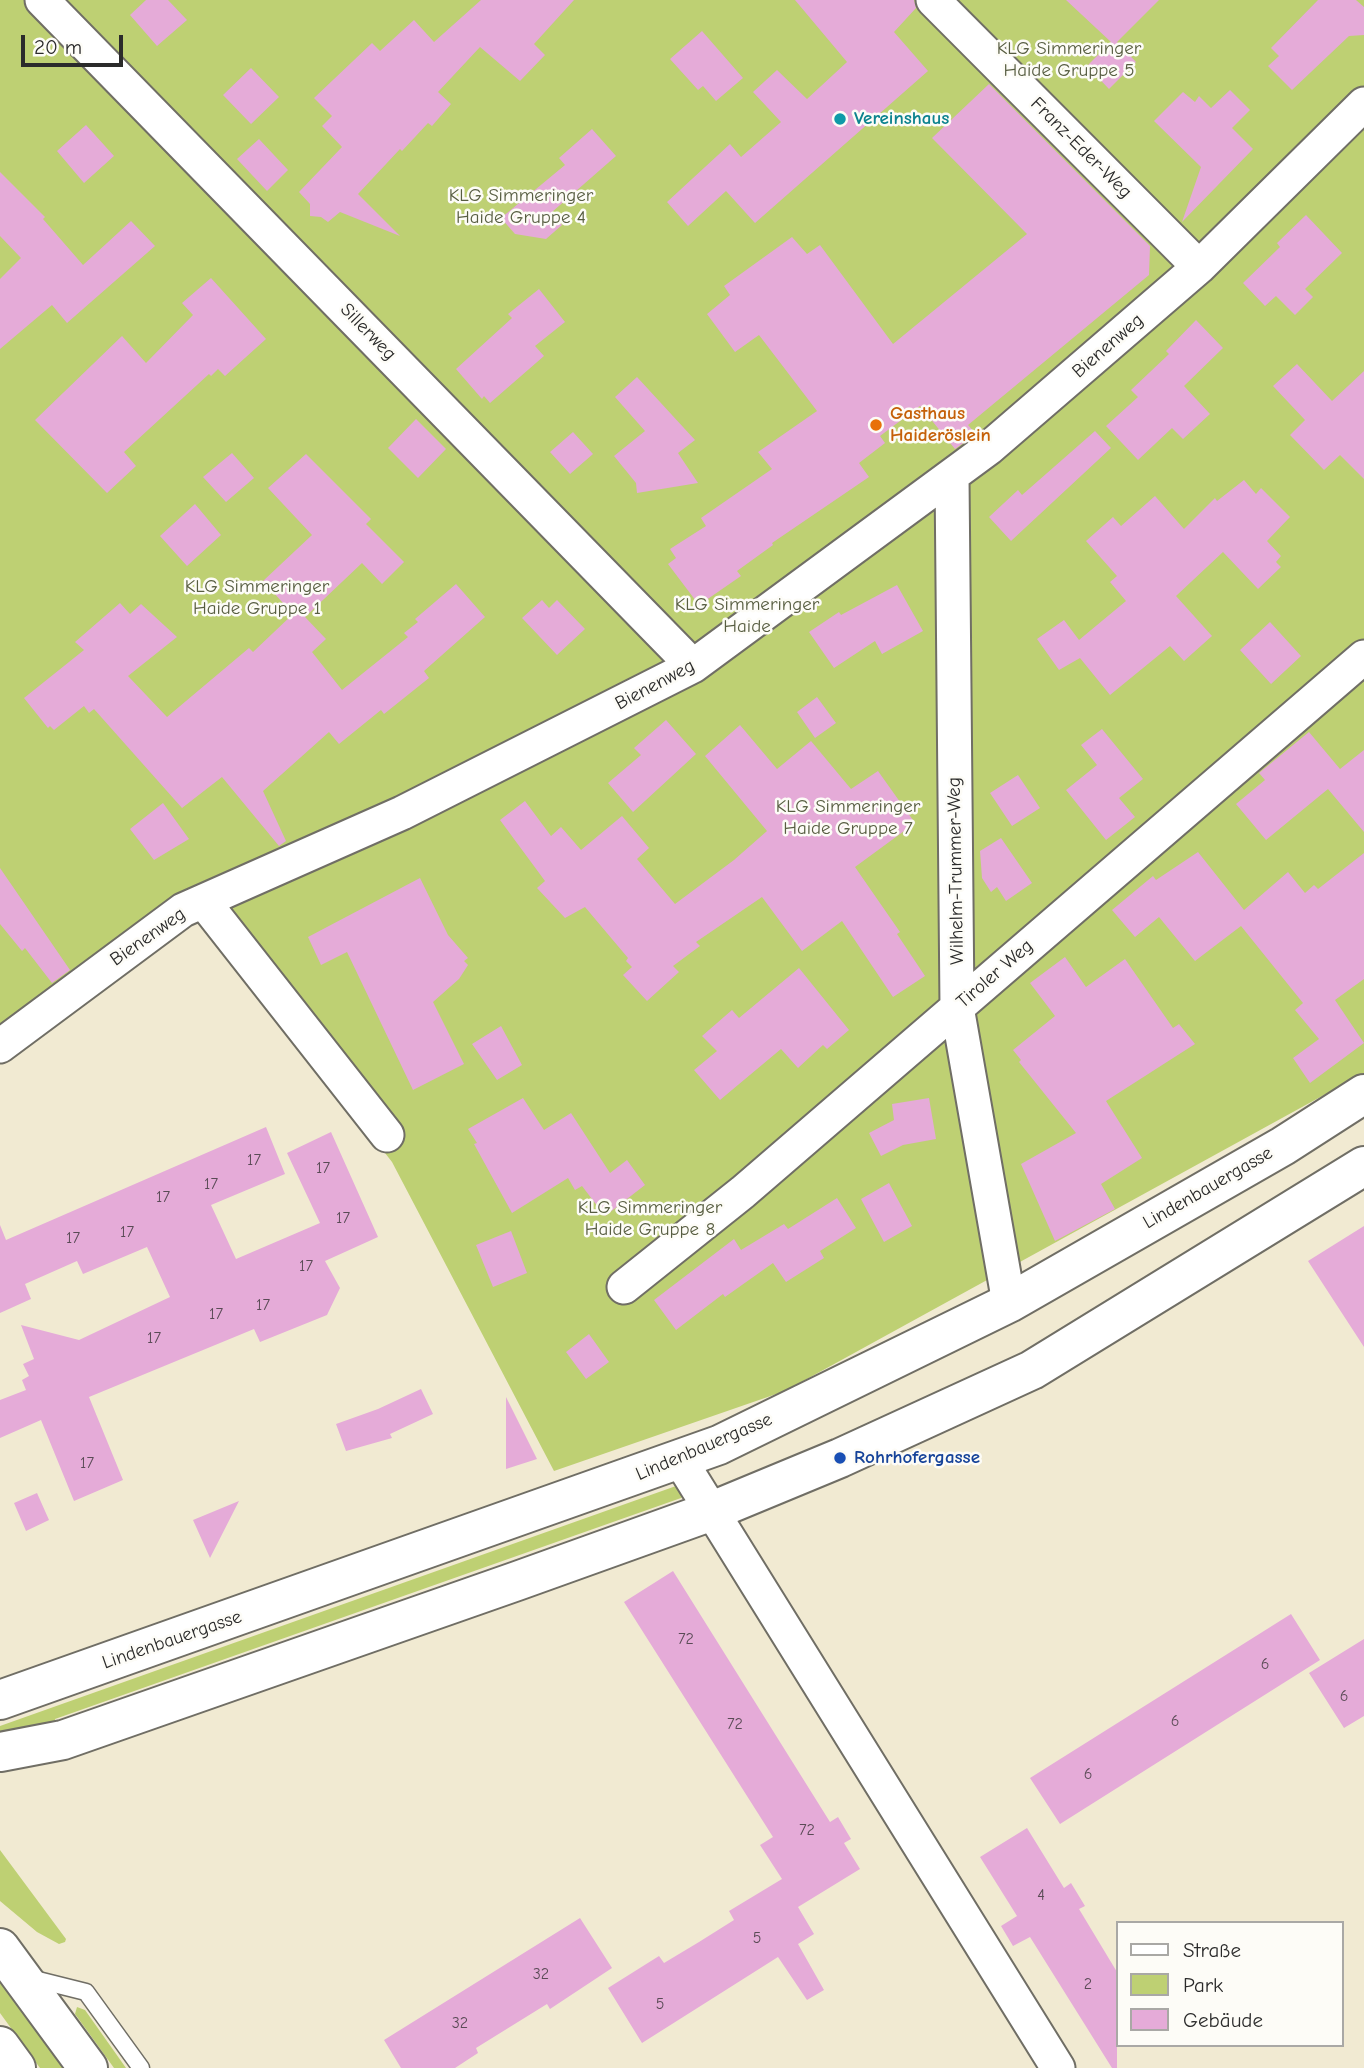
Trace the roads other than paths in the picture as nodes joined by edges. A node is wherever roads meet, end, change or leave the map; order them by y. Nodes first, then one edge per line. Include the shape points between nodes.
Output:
1 (42, 0) edge
2 (933, 0) edge
3 (1364, 104) edge
4 (1199, 267) junction
5 (952, 477) junction
6 (1364, 657) edge
7 (693, 666) junction
8 (204, 902) junction
9 (957, 1007) junction
10 (0, 1046) edge
11 (1362, 1100) edge
12 (387, 1135) dead end
13 (1364, 1166) edge
14 (624, 1287) dead end
15 (1009, 1303) junction
16 (681, 1460) junction
17 (712, 1511) junction
18 (0, 1700) edge
19 (0, 1752) edge
20 (11, 1962) edge
21 (0, 2046) edge
22 (16, 2068) edge
23 (88, 2068) edge
24 (141, 2068) edge
25 (1058, 2068) edge

1 - 7 street, Sillerweg
2 - 4 street, Franz-Eder-Weg
3 - 4 street, Bienenweg
4 - 5 street, Bienenweg
5 - 7 street, Bienenweg
5 - 9 street, Wilhelm-Trummer-Weg
6 - 9 street, Tiroler Weg
7 - 8 street, Bienenweg via 401,813
8 - 10 street, Bienenweg via 183,910
8 - 12 street
9 - 14 street, Tiroler Weg via 743,1192
9 - 15 street, Wilhelm-Trummer-Weg
11 - 15 street, Lindenbauergasse
13 - 17 street via 1032,1370
15 - 16 street, Lindenbauergasse
16 - 17 street
16 - 18 street, Lindenbauergasse
17 - 19 street via 63,1740
17 - 25 street
20 - 23 street
20 - 24 lane via 86,1992
21 - 22 street

